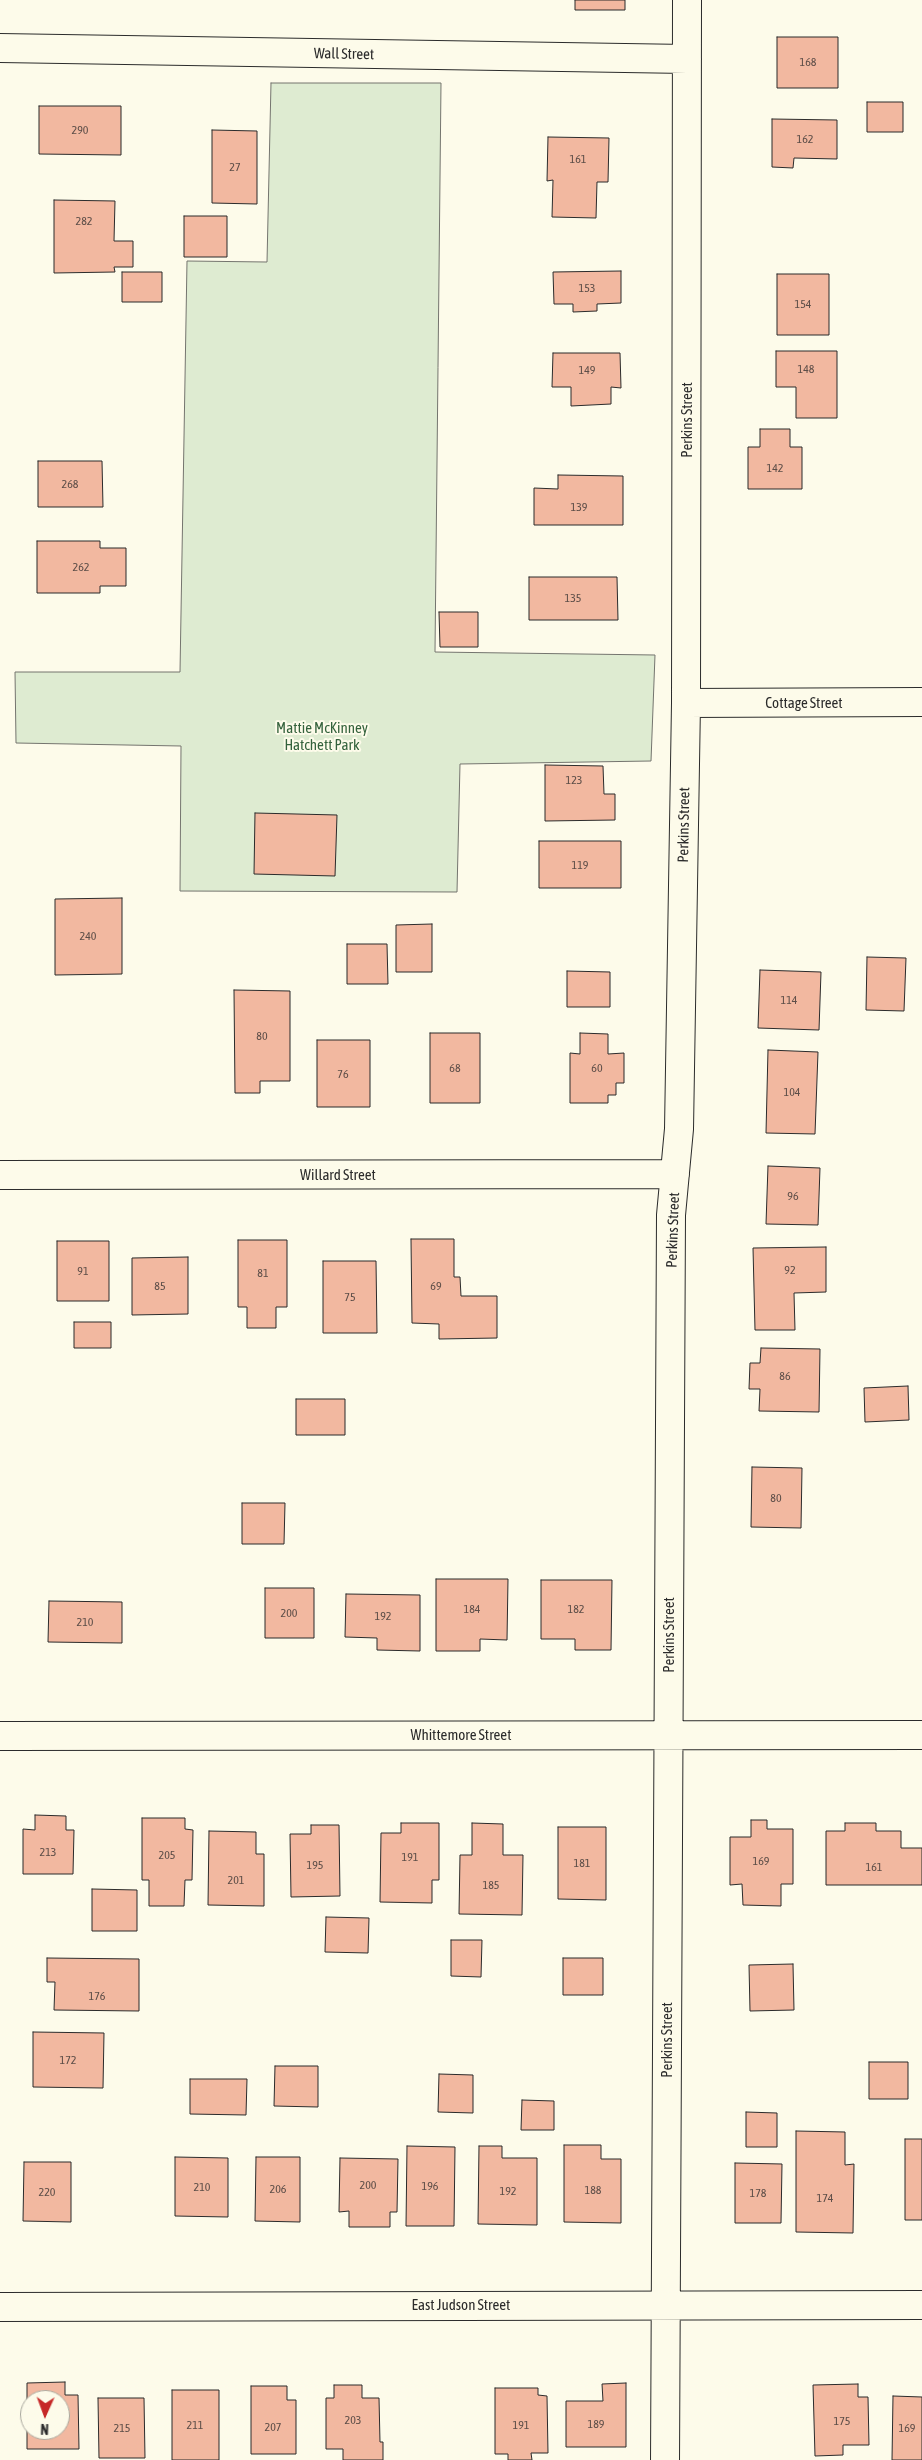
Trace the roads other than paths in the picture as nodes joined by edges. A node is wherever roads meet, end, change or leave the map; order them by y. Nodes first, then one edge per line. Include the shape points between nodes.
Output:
1 (687, 0) edge
2 (0, 48) edge
3 (687, 59) junction
4 (922, 702) edge
5 (686, 703) junction
6 (675, 1174) junction
7 (0, 1175) edge
8 (668, 1735) junction
9 (0, 1736) edge
10 (922, 1736) edge
11 (666, 2304) junction
12 (922, 2305) edge
13 (0, 2307) edge
14 (665, 2460) edge

1 - 3 street, Perkins Street
2 - 3 street, Wall Street
3 - 5 street, Perkins Street
4 - 5 street, Cottage Street
5 - 6 street, Perkins Street via 679,1119
6 - 7 street, Willard Street
6 - 8 street, Perkins Street via 671,1225
8 - 9 street, Whittemore Street
8 - 10 street, Whittemore Street
8 - 11 street, Perkins Street
11 - 12 street, East Judson Street
11 - 13 street, East Judson Street
11 - 14 street, Perkins Street

